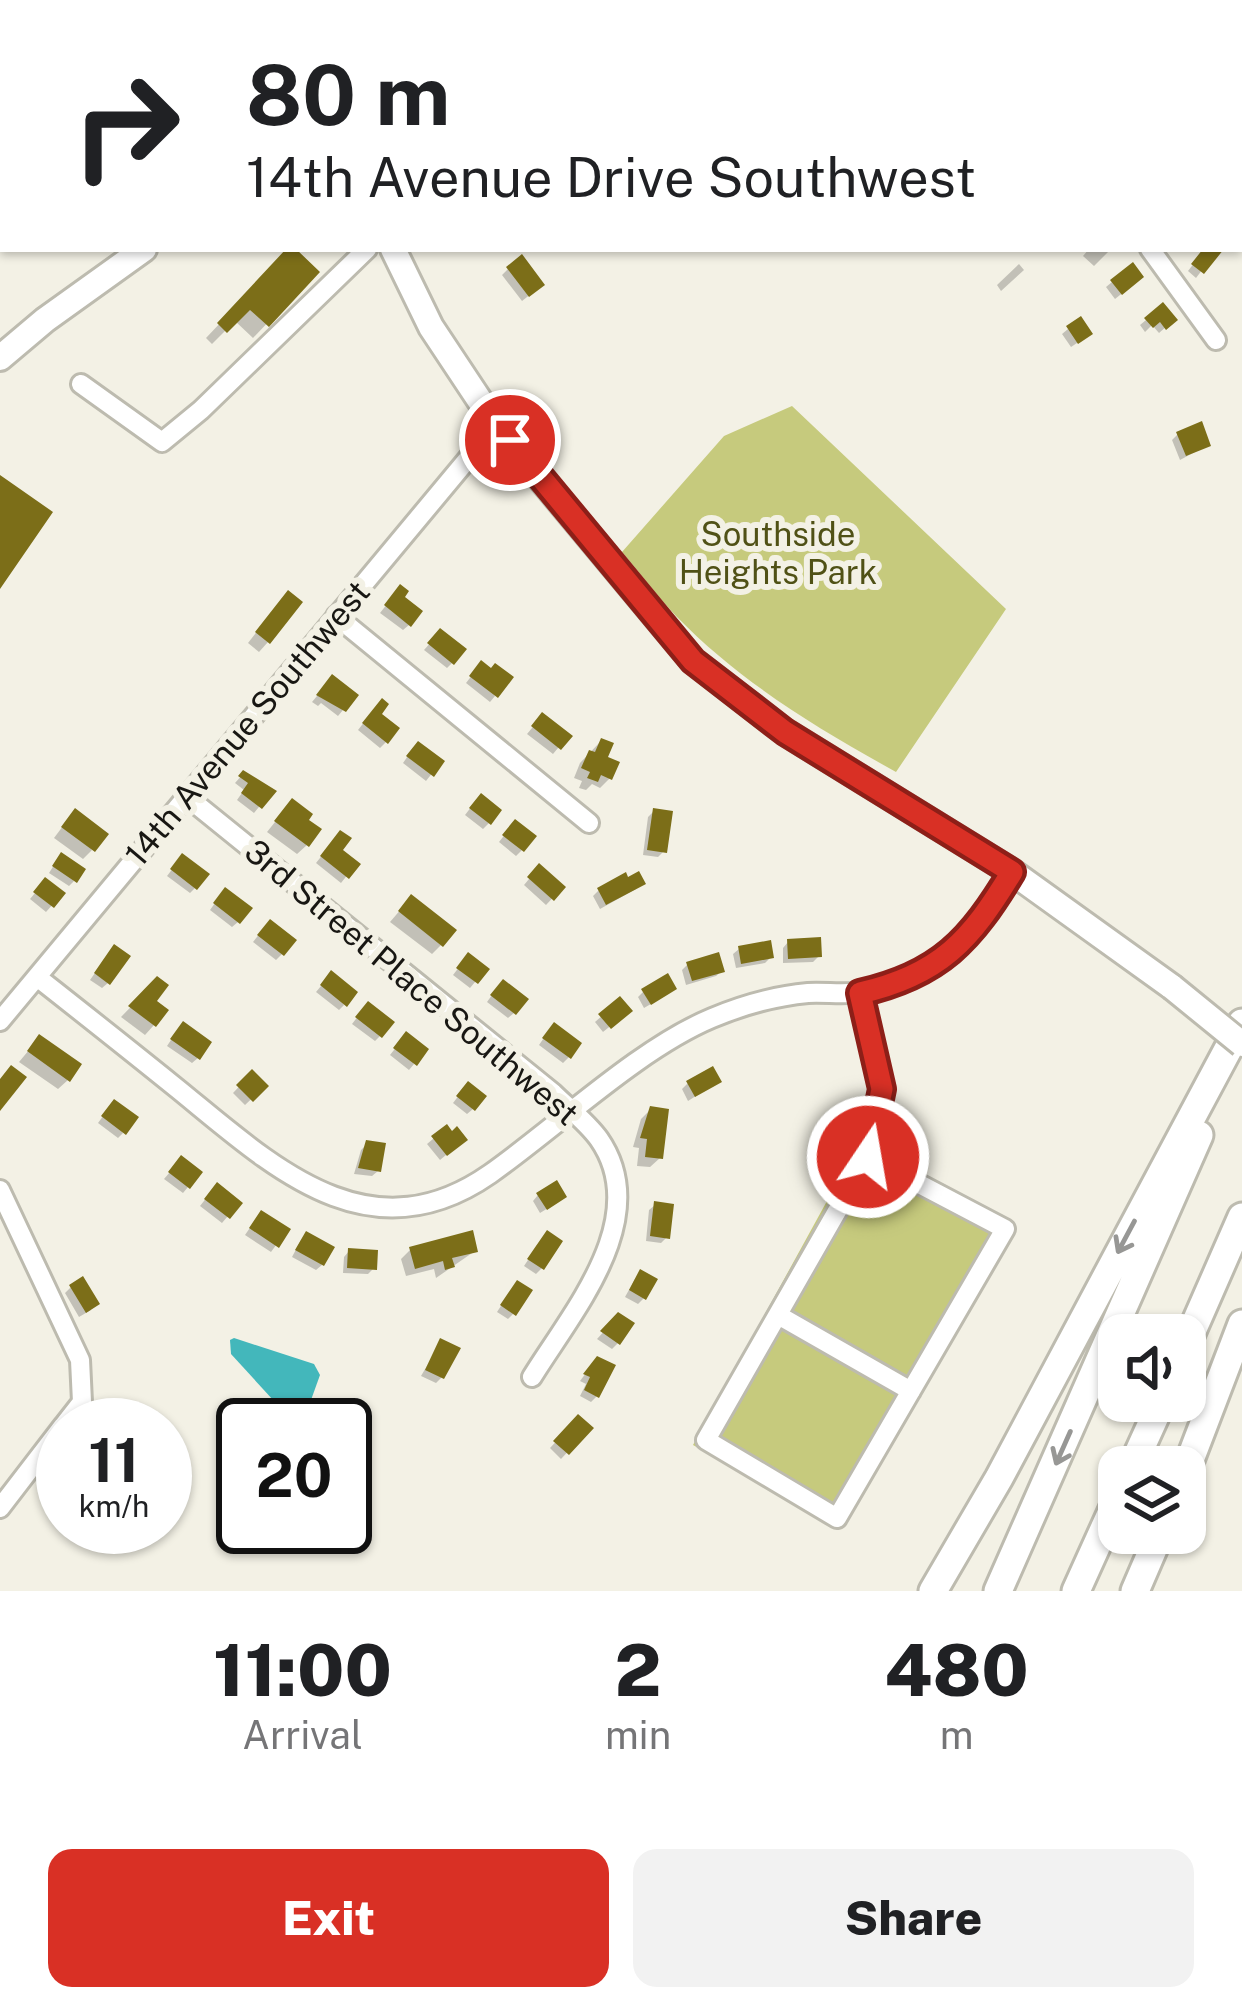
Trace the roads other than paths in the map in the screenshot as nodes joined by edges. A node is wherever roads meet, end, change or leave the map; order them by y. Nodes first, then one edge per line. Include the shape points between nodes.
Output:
1 (140, 252) edge
2 (364, 252) edge
3 (395, 252) edge
4 (1152, 252) edge
5 (1216, 340) dead end
6 (0, 358) edge
7 (82, 384) dead end
8 (496, 425) junction
9 (335, 616) junction
10 (187, 796) junction
11 (589, 823) dead end
12 (1012, 872) junction
13 (37, 977) junction
14 (860, 993) junction
15 (0, 1021) edge
16 (1242, 1027) edge
17 (1242, 1044) edge
18 (573, 1112) junction
19 (868, 1157) junction
20 (0, 1190) edge
21 (1242, 1217) edge
22 (1199, 1314) edge
23 (778, 1315) junction
24 (1242, 1324) edge
25 (532, 1377) dead end
26 (911, 1391) junction
27 (82, 1398) edge
28 (1195, 1446) edge
29 (36, 1461) edge
30 (0, 1508) edge
31 (1098, 1542) edge
32 (1151, 1554) edge
33 (933, 1591) edge
34 (998, 1591) edge
35 (1076, 1591) edge
36 (1135, 1591) edge

1 - 6 main road
2 - 7 street via 162,442
3 - 8 main road via 440,342
4 - 5 street
8 - 9 street, 14th Avenue Southwest
8 - 12 main road via 693,661 785,732
9 - 10 street, 14th Avenue Southwest
9 - 11 street
10 - 13 street, 14th Avenue Southwest
10 - 18 street, 3rd Street Place Southwest
12 - 14 street via 949,955 914,978
12 - 17 main road, bridge
13 - 15 street, 14th Avenue Southwest
13 - 18 street via 271,1165 312,1190 370,1206 447,1196
14 - 18 street via 780,997 713,1017
14 - 19 street via 882,1089
16 -> 33 highway
16 -> 34 highway
18 - 25 street, 3rd Street Place Southwest via 611,1164 615,1224
19 - 23 street
19 - 26 street via 1006,1229
20 - 27 street via 80,1360
21 - 22 highway
23 - 26 street
23 - 26 street via 706,1440 837,1518
24 - 28 highway
29 - 30 street
31 - 35 highway
32 - 36 highway

